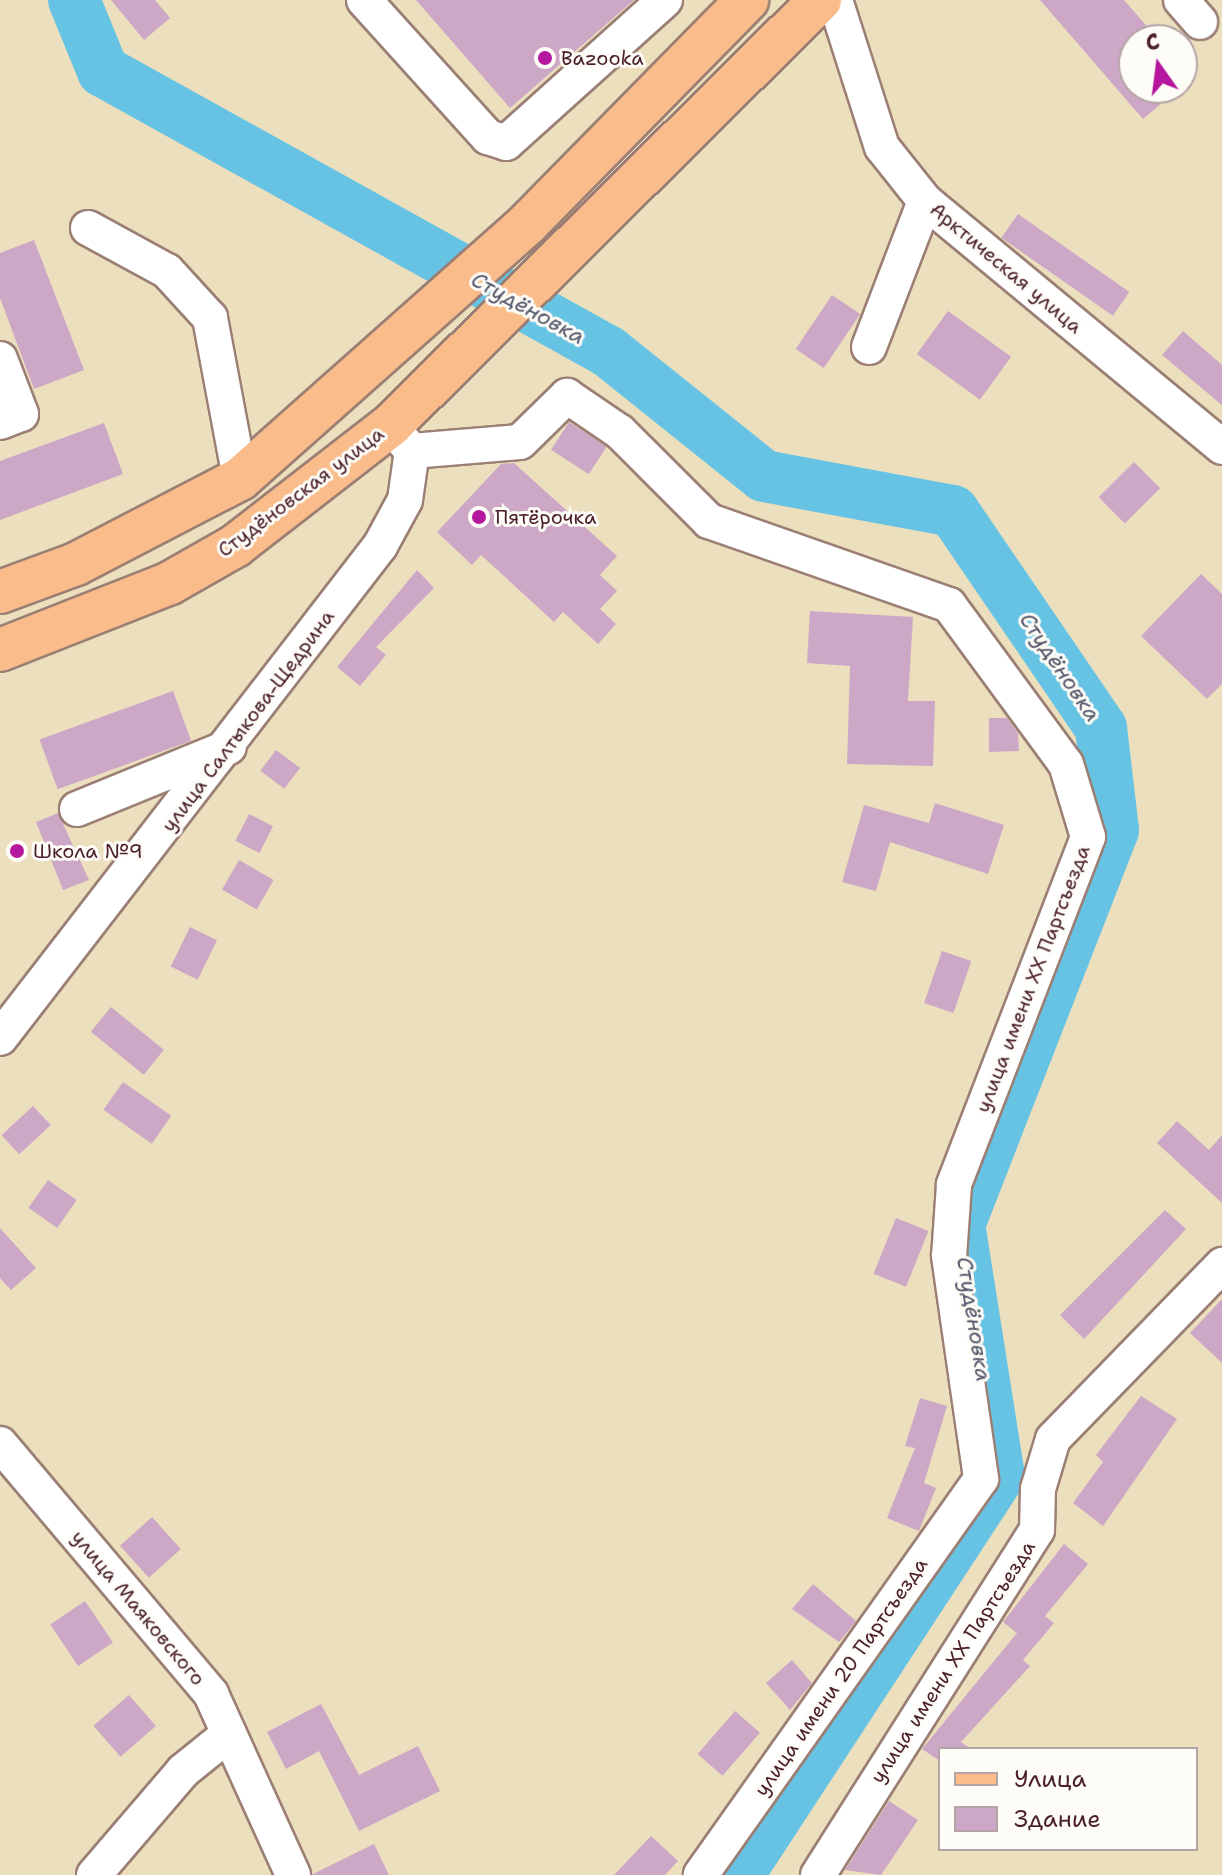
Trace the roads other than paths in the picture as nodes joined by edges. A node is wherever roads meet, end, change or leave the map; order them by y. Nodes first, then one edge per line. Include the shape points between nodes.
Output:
1 (364, 0) edge
2 (665, 0) edge
3 (820, 0) edge
4 (835, 0) edge
5 (761, 9) edge
6 (925, 201) junction
7 (88, 228) dead end
8 (869, 347) dead end
9 (0, 359) edge
10 (0, 422) edge
11 (407, 425) junction
12 (1222, 447) edge
13 (240, 479) junction
14 (0, 592) edge
15 (0, 650) edge
16 (230, 747) junction
17 (77, 809) dead end
18 (0, 1038) edge
19 (1222, 1265) edge
20 (0, 1444) edge
21 (981, 1479) joint
22 (229, 1734) junction
23 (94, 1875) edge
24 (293, 1875) edge
25 (701, 1875) edge
26 (818, 1875) edge

1 - 2 street via 488,137 506,143
3 - 5 main road
4 - 6 street, Арктическая улица via 882,147
5 - 11 main road, Студёновская улица via 564,259
5 - 13 main road via 383,359
6 - 8 street
6 - 12 street, Арктическая улица
7 - 13 street via 167,271 210,318
9 - 10 street via 21,414
11 - 15 main road, Студёновская улица via 209,561
11 - 16 street, улица Салтыкова-Щедрина via 405,500 380,546
11 - 21 street, улица имени ХХ Партсъезда via 520,442 567,396 620,432 709,521 949,605 1066,764 1088,837 954,1185 949,1256
13 - 14 main road via 76,564
16 - 17 street
16 - 18 street, улица Салтыкова-Щедрина
19 - 26 street, улица имени ХХ Партсъезда via 1053,1439 1038,1489 1037,1530
20 - 22 street, улица Маяковского via 211,1694
21 - 25 street, улица имени 20 Партсъезда
22 - 23 street via 183,1771
22 - 24 street, улица Маяковского

